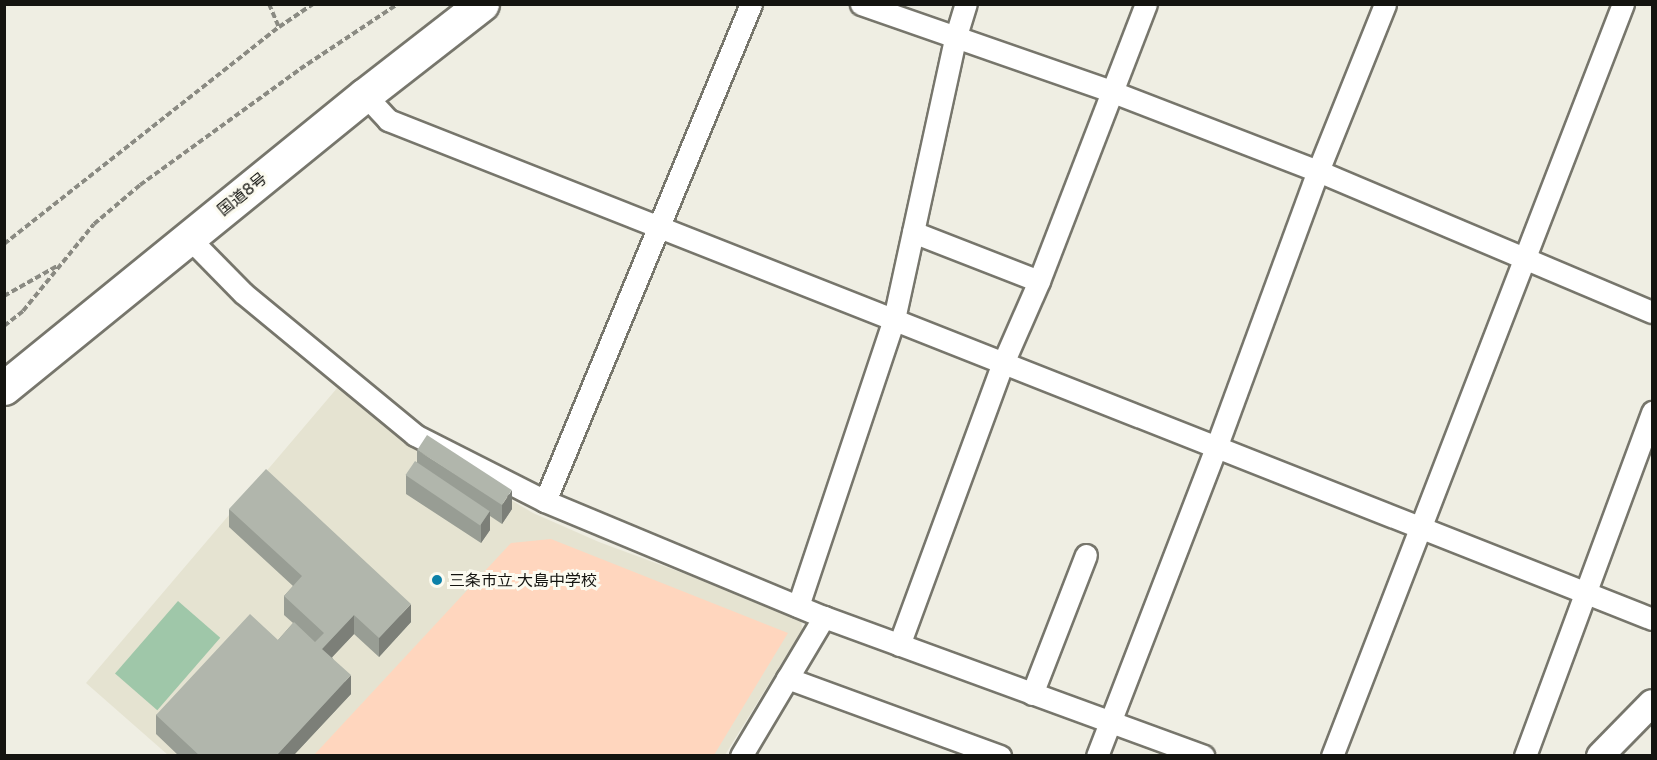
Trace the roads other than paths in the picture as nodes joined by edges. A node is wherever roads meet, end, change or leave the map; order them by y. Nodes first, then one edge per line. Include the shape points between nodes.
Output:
1 (482, 4) edge
2 (751, 4) edge
3 (861, 4) edge
4 (966, 4) edge
5 (1146, 4) edge
6 (1385, 4) edge
7 (1623, 4) edge
8 (955, 39) junction
9 (1113, 92) junction
10 (365, 95) junction
11 (1318, 171) junction
12 (658, 229) junction
13 (913, 232) junction
14 (188, 237) junction
15 (1525, 258) junction
16 (1039, 281) junction
17 (1653, 312) edge
18 (894, 319) junction
19 (1002, 363) junction
20 (4, 388) edge
21 (1653, 412) edge
22 (1217, 446) junction
23 (545, 501) junction
24 (1421, 526) junction
25 (1086, 555) dead end
26 (1586, 591) junction
27 (798, 606) junction
28 (824, 617) junction
29 (1653, 619) edge
30 (899, 645) junction
31 (787, 678) junction
32 (1032, 694) junction
33 (1653, 703) edge
34 (1110, 722) junction
35 (741, 756) edge
36 (1000, 756) edge
37 (1097, 756) edge
38 (1203, 756) edge
39 (1332, 756) edge
40 (1525, 756) edge
41 (1600, 756) edge

1 - 10 highway, 国道8号
2 - 12 street
3 - 8 street
4 - 8 street
5 - 9 street
6 - 11 street
7 - 15 street
8 - 9 street
8 - 13 street
9 - 11 street
9 - 16 street
10 - 12 street via 388,120
10 - 14 highway, 国道8号
11 - 15 street
11 - 22 street
12 - 18 street
12 - 23 street
13 - 16 street
13 - 18 street
14 - 20 highway, 国道8号
14 - 23 street via 243,293 415,435
15 - 17 street
15 - 24 street
16 - 19 street
18 - 19 street
18 - 27 street
19 - 22 street
19 - 30 street
21 - 26 street
22 - 24 street
22 - 34 street
23 - 27 street
24 - 26 street
24 - 39 street
25 - 32 street
26 - 29 street
26 - 40 street
27 - 28 street
28 - 30 street
28 - 31 street
30 - 32 street
31 - 35 street
31 - 36 street
32 - 34 street
33 - 41 street
34 - 37 street
34 - 38 street

